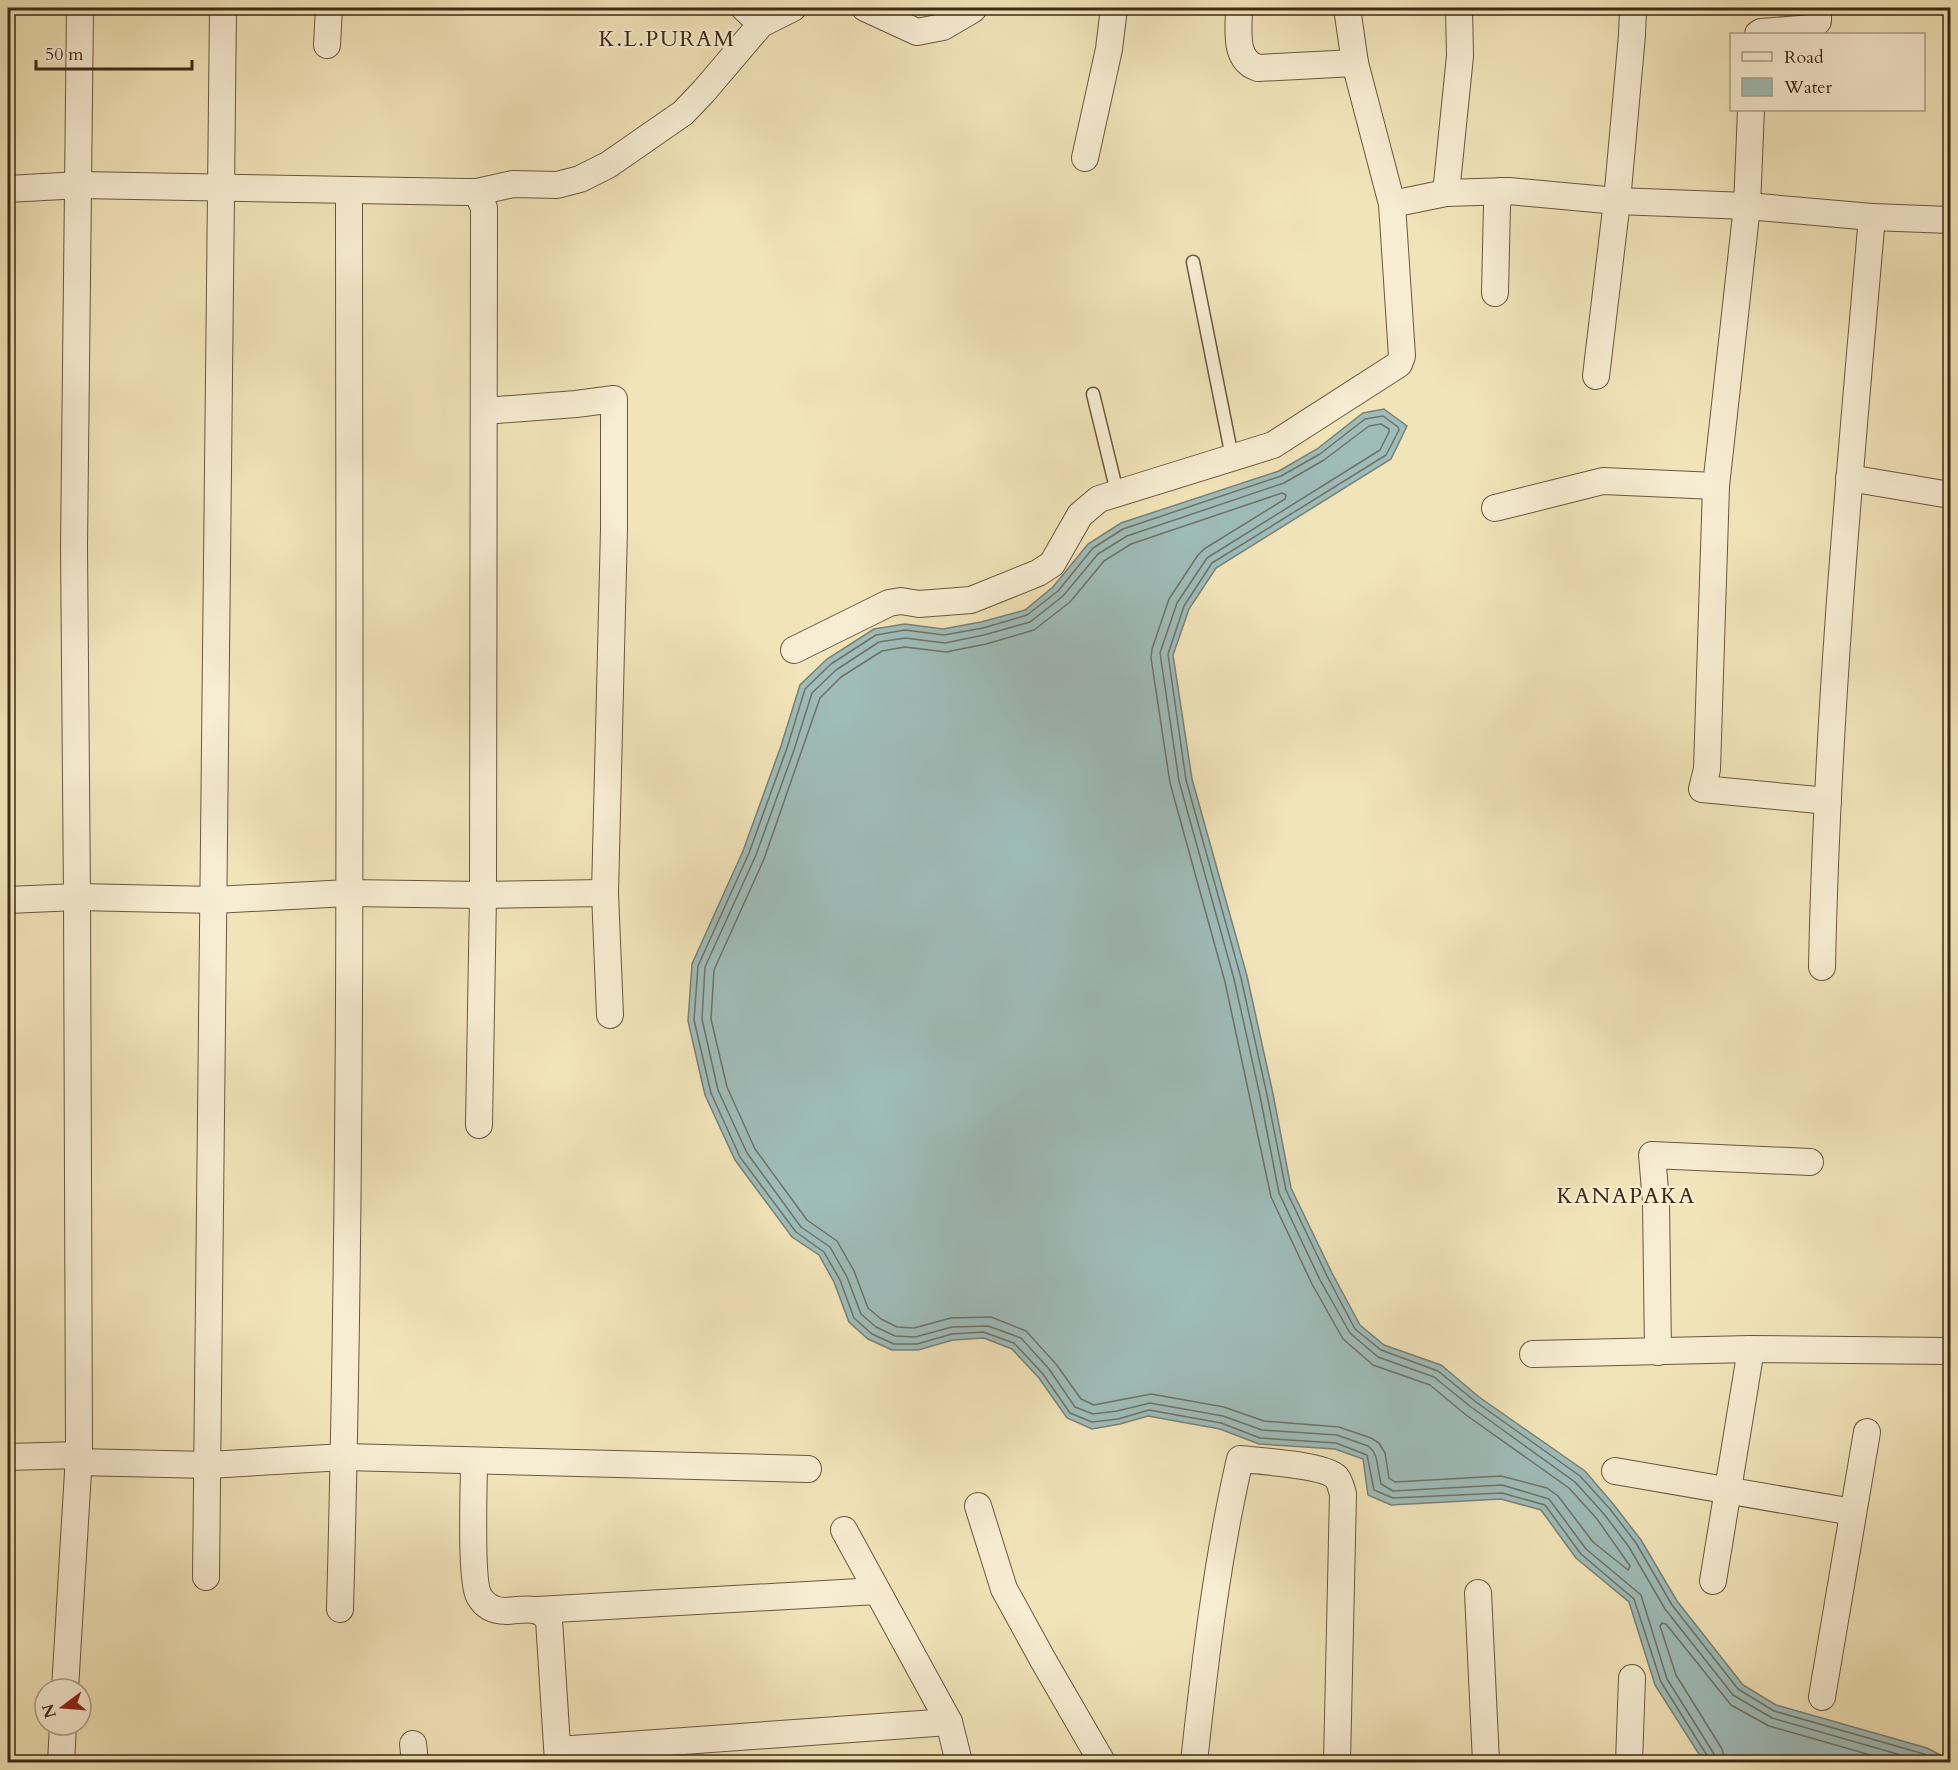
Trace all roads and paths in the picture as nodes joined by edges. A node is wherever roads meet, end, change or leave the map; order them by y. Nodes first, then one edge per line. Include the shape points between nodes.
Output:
1 (80, 8) edge
2 (223, 8) edge
3 (329, 8) edge
4 (793, 8) edge
5 (865, 8) edge
6 (974, 8) edge
7 (1113, 8) edge
8 (1239, 8) edge
9 (1347, 8) edge
10 (1459, 8) edge
11 (1633, 8) edge
12 (1818, 8) edge
13 (752, 16) edge
14 (1760, 33) edge
15 (327, 45) dead end
16 (1355, 63) junction
17 (1751, 111) edge
18 (1085, 158) dead end
19 (80, 185) junction
20 (222, 188) junction
21 (8, 189) edge
22 (349, 190) junction
23 (1502, 191) junction
24 (477, 192) junction
25 (1446, 193) junction
26 (1617, 201) junction
27 (1392, 204) junction
28 (1747, 206) junction
29 (1872, 217) junction
30 (1950, 220) edge
31 (1193, 262) dead end
32 (1495, 293) dead end
33 (1596, 376) dead end
34 (1094, 394) dead end
35 (484, 411) junction
36 (1232, 457) junction
37 (1849, 478) junction
38 (1716, 486) junction
39 (1117, 492) junction
40 (1950, 495) edge
41 (1495, 508) dead end
42 (794, 650) dead end
43 (1828, 801) junction
44 (348, 894) junction
45 (605, 894) junction
46 (483, 895) junction
47 (77, 897) junction
48 (8, 900) edge
49 (215, 900) junction
50 (1822, 967) dead end
51 (610, 1016) dead end
52 (479, 1125) dead end
53 (1810, 1162) dead end
54 (1751, 1349) junction
55 (1950, 1351) edge
56 (1658, 1352) junction
57 (1533, 1354) dead end
58 (1867, 1432) dead end
59 (8, 1457) edge
60 (344, 1457) junction
61 (78, 1458) junction
62 (474, 1461) junction
63 (209, 1465) junction
64 (808, 1469) dead end
65 (1615, 1471) dead end
66 (1728, 1491) junction
67 (978, 1506) dead end
68 (1853, 1512) junction
69 (844, 1530) dead end
70 (206, 1577) dead end
71 (1713, 1581) dead end
72 (877, 1591) junction
73 (1478, 1593) dead end
74 (340, 1609) dead end
75 (537, 1610) junction
76 (66, 1677) edge
77 (1632, 1678) dead end
78 (1822, 1697) dead end
79 (949, 1722) junction
80 (62, 1737) edge
81 (558, 1756) edge
82 (61, 1762) edge
83 (960, 1762) edge
84 (1102, 1762) edge
85 (1194, 1762) edge
86 (1337, 1762) edge
87 (1486, 1762) edge
88 (1629, 1762) edge

1 - 19 street
2 - 20 street
3 - 15 street
4 - 13 street
5 - 6 street via 917,32 943,27
7 - 18 street via 1109,50
8 - 16 street via 1240,52 1252,66
9 - 16 street
10 - 25 street via 1460,57
11 - 26 street
12 - 14 street via 1818,21 1812,28
13 - 24 street via 704,92 683,112 608,165 557,185 513,184
16 - 27 street
17 - 28 street
19 - 20 street
19 - 21 street
19 - 47 street via 74,547
20 - 22 street
20 - 49 street
22 - 24 street
22 - 44 street
23 - 25 street
23 - 26 street
23 - 32 street via 1497,205
24 - 35 street via 484,208
25 - 27 street
26 - 28 street
26 - 33 street
27 - 36 street via 1402,356 1399,364 1273,445
28 - 29 street
28 - 38 street
29 - 30 street
29 - 37 street
31 - 36 lane
34 - 39 lane
35 - 45 street via 614,399
35 - 46 street
36 - 39 street
37 - 40 street
37 - 43 street
38 - 41 street via 1603,481
38 - 43 street via 1707,769 1702,789
39 - 42 street via 1099,499 1080,515 1052,564 1038,573 971,600 889,603
43 - 50 street
44 - 46 street
44 - 49 street
44 - 60 street
45 - 46 street
45 - 51 street
46 - 52 street
47 - 48 street
47 - 49 street
47 - 61 street
49 - 63 street
53 - 56 street via 1652,1155
54 - 55 street
54 - 56 street
54 - 66 street
56 - 57 street
58 - 68 street
59 - 61 street
60 - 62 street
60 - 63 street
60 - 74 street
61 - 63 street
61 - 76 street
62 - 64 street
62 - 75 street via 477,1593 492,1609
63 - 70 street
65 - 66 street
66 - 68 street
66 - 71 street
67 - 84 street via 1004,1588
68 - 78 street
69 - 72 street
72 - 75 street
72 - 79 street
73 - 87 street
75 - 81 street via 545,1615 550,1626
77 - 88 street
79 - 81 street
79 - 83 street
80 - 82 street
85 - 86 street via 1228,1509 1240,1459 1325,1470 1341,1486

